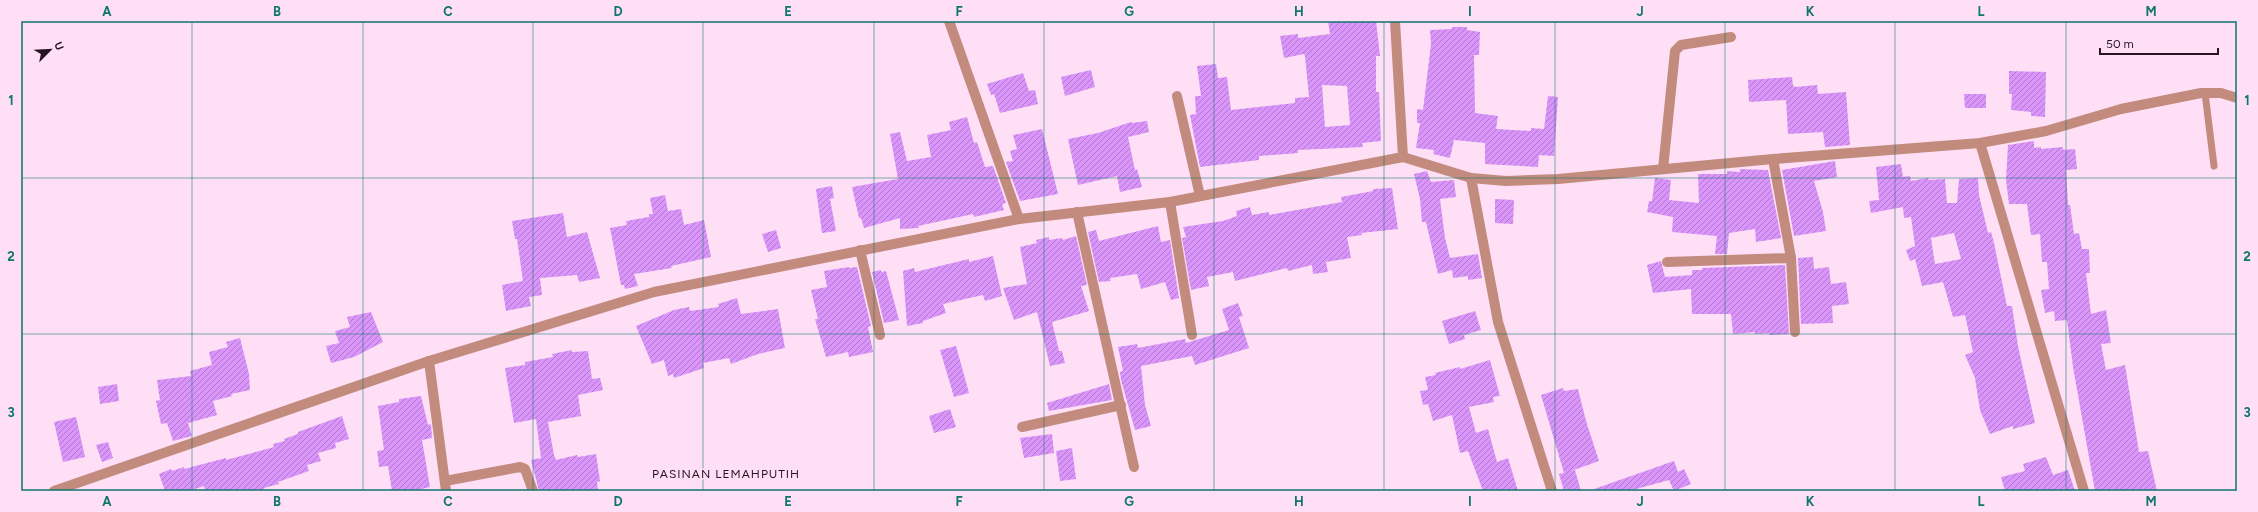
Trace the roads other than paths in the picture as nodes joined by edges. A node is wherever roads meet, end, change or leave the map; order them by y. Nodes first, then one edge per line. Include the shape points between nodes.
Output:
1 (949, 21) edge
2 (1395, 21) edge
3 (1731, 38) dead end
4 (2205, 93) junction
5 (1177, 96) dead end
6 (2237, 98) edge
7 (1980, 143) junction
8 (1403, 157) junction
9 (1773, 159) junction
10 (2214, 166) dead end
11 (1663, 169) junction
12 (1471, 178) junction
13 (1200, 196) junction
14 (1170, 202) junction
15 (1077, 212) junction
16 (1019, 219) junction
17 (860, 250) junction
18 (1791, 258) junction
19 (1667, 262) dead end
20 (1795, 332) dead end
21 (880, 335) dead end
22 (1192, 335) dead end
23 (429, 361) junction
24 (1121, 405) junction
25 (1022, 428) dead end
26 (1134, 467) dead end
27 (446, 486) edge
28 (54, 491) edge
29 (533, 491) edge
30 (1552, 491) edge
31 (2084, 491) edge

1 - 16 street
2 - 8 street
3 - 11 street via 1682,45 1675,51
4 - 6 street via 2221,93
4 - 7 street via 2121,109 2046,131
4 - 10 lane
5 - 13 street
7 - 9 street
7 - 31 street
8 - 12 street
8 - 13 street
9 - 11 street
9 - 18 street
11 - 12 street via 1558,179 1506,181
12 - 30 street via 1498,322
13 - 14 street
14 - 15 street
14 - 22 street
15 - 16 street
15 - 24 street
16 - 17 street
17 - 21 street
17 - 23 street via 654,292
18 - 19 street
18 - 20 street
23 - 27 street
23 - 28 street
24 - 25 street
24 - 26 street
27 - 29 street via 520,467 525,469

